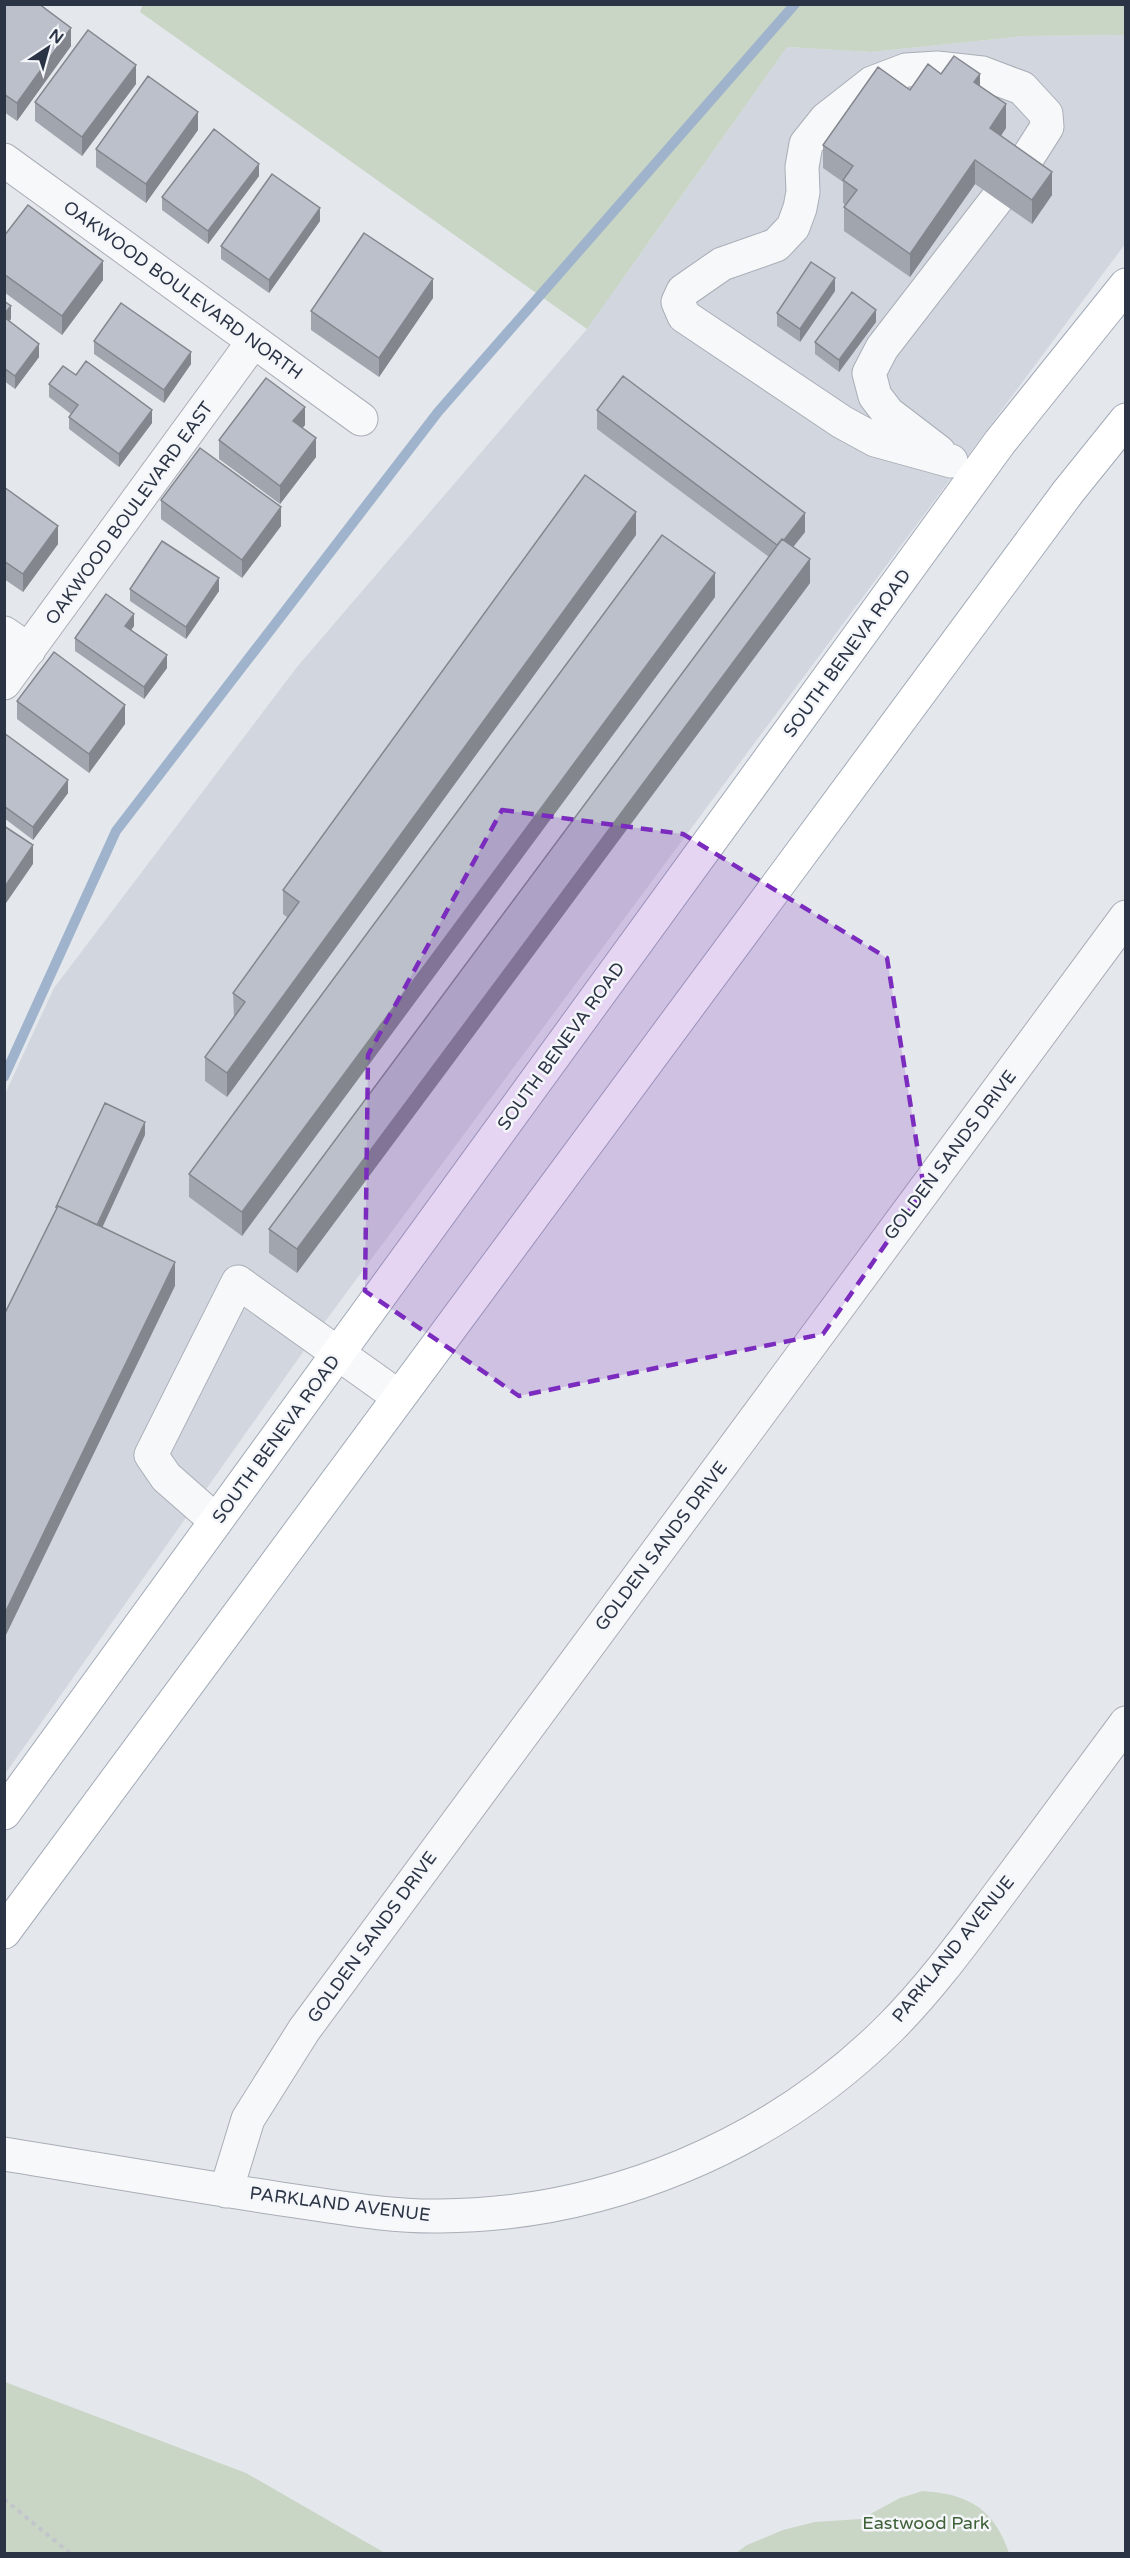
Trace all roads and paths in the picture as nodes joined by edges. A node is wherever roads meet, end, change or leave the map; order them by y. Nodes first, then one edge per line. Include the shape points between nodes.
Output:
1 (1018, 171) edge
2 (9, 174) edge
3 (997, 199) edge
4 (1125, 285) edge
5 (253, 342) junction
6 (361, 419) dead end
7 (1125, 420) edge
8 (963, 469) junction
9 (17, 642) edge
10 (4, 683) edge
11 (1125, 918) edge
12 (338, 1354) junction
13 (399, 1397) junction
14 (216, 1521) junction
15 (1125, 1723) edge
16 (4, 1813) edge
17 (4, 1932) edge
18 (4, 2154) edge
19 (226, 2191) junction
20 (4, 2499) edge
21 (71, 2553) edge

1 - 8 street via 1047,127 1046,114 1022,88 982,73 937,68 906,70 872,84 826,119 806,144 803,192 793,227 776,245 722,264 683,291 678,302 684,316 842,422 875,440
2 - 5 street, OAKWOOD BOULEVARD NORTH
3 - 8 street via 882,348 869,372 875,396 888,413
4 - 8 main road, SOUTH BENEVA ROAD
5 - 6 street, OAKWOOD BOULEVARD NORTH
5 - 9 street, OAKWOOD BOULEVARD EAST
7 - 13 main road
8 - 12 main road, SOUTH BENEVA ROAD
9 - 10 street, OAKWOOD BOULEVARD EAST
11 - 19 street, GOLDEN SANDS DRIVE via 304,2030 248,2119
12 - 13 street
12 - 14 main road, SOUTH BENEVA ROAD
12 - 14 street via 238,1282 151,1455 166,1476
13 - 17 main road
14 - 16 main road, SOUTH BENEVA ROAD
15 - 19 street, PARKLAND AVENUE via 922,1994 888,2030 827,2083 751,2133 679,2168 597,2196 525,2210 439,2216 372,2212
18 - 19 street, PARKLAND AVENUE
20 - 21 path

